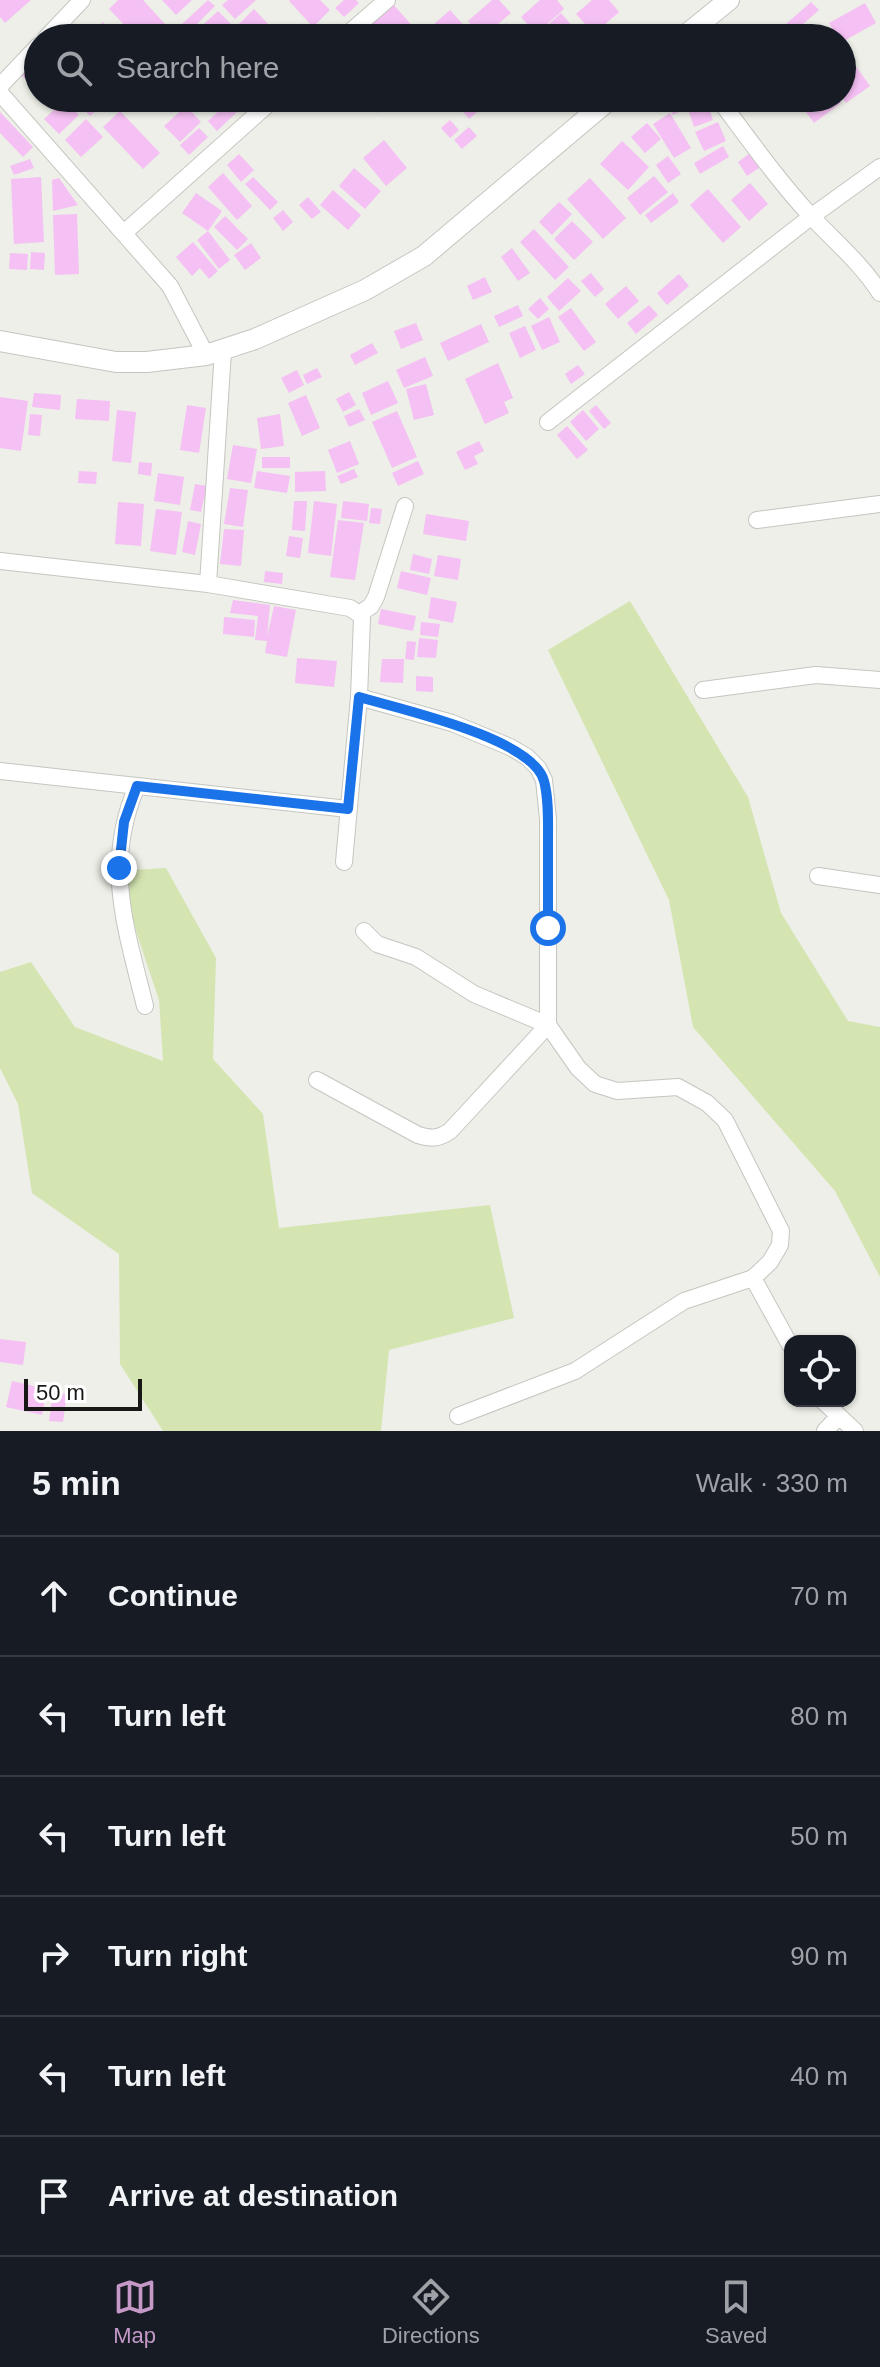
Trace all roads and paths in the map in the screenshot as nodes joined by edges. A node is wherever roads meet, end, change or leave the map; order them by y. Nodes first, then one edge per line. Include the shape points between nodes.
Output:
1 (82, 0) edge
2 (387, 0) edge
3 (729, 0) edge
4 (59, 24) edge
5 (359, 24) edge
6 (699, 24) edge
7 (24, 61) edge
8 (0, 86) edge
9 (0, 93) edge
10 (259, 112) edge
11 (594, 112) edge
12 (728, 112) edge
13 (880, 167) edge
14 (812, 216) junction
15 (125, 232) junction
16 (880, 293) edge
17 (0, 341) edge
18 (215, 353) junction
19 (548, 422) dead end
20 (880, 504) edge
21 (405, 506) dead end
22 (757, 520) dead end
23 (0, 561) edge
24 (208, 584) junction
25 (359, 614) junction
26 (880, 680) edge
27 (703, 690) dead end
28 (359, 697) junction
29 (0, 771) edge
30 (137, 786) junction
31 (348, 809) junction
32 (344, 862) dead end
33 (818, 876) dead end
34 (880, 885) edge
35 (364, 931) dead end
36 (145, 1006) dead end
37 (548, 1025) junction
38 (317, 1080) dead end
39 (753, 1278) junction
40 (784, 1335) edge
41 (829, 1407) edge
42 (458, 1416) dead end
43 (839, 1416) junction
44 (825, 1431) edge
45 (855, 1431) edge

1 - 4 street
2 - 5 street
3 - 6 street
7 - 8 street
9 - 15 street
10 - 15 street
11 - 18 street via 424,256 365,290
12 - 14 street
13 - 14 street
14 - 16 street
14 - 19 street
15 - 18 street
17 - 18 street via 116,362
18 - 24 street
20 - 22 street
21 - 25 street via 376,597
23 - 24 street
24 - 25 street via 350,608
25 - 28 street
26 - 27 street via 816,675
28 - 31 street
28 - 37 street via 452,723 510,747 538,768 548,819
29 - 30 street
30 - 31 street
30 - 36 street via 124,822 119,901
31 - 32 street
33 - 34 street
35 - 37 street via 377,944 416,957 474,994
37 - 38 street via 440,1138 418,1135
37 - 39 street via 595,1084 617,1091 678,1087 725,1120 781,1231 775,1254
39 - 40 street
39 - 42 street via 684,1301 575,1371
41 - 43 street
43 - 44 street
43 - 45 street

